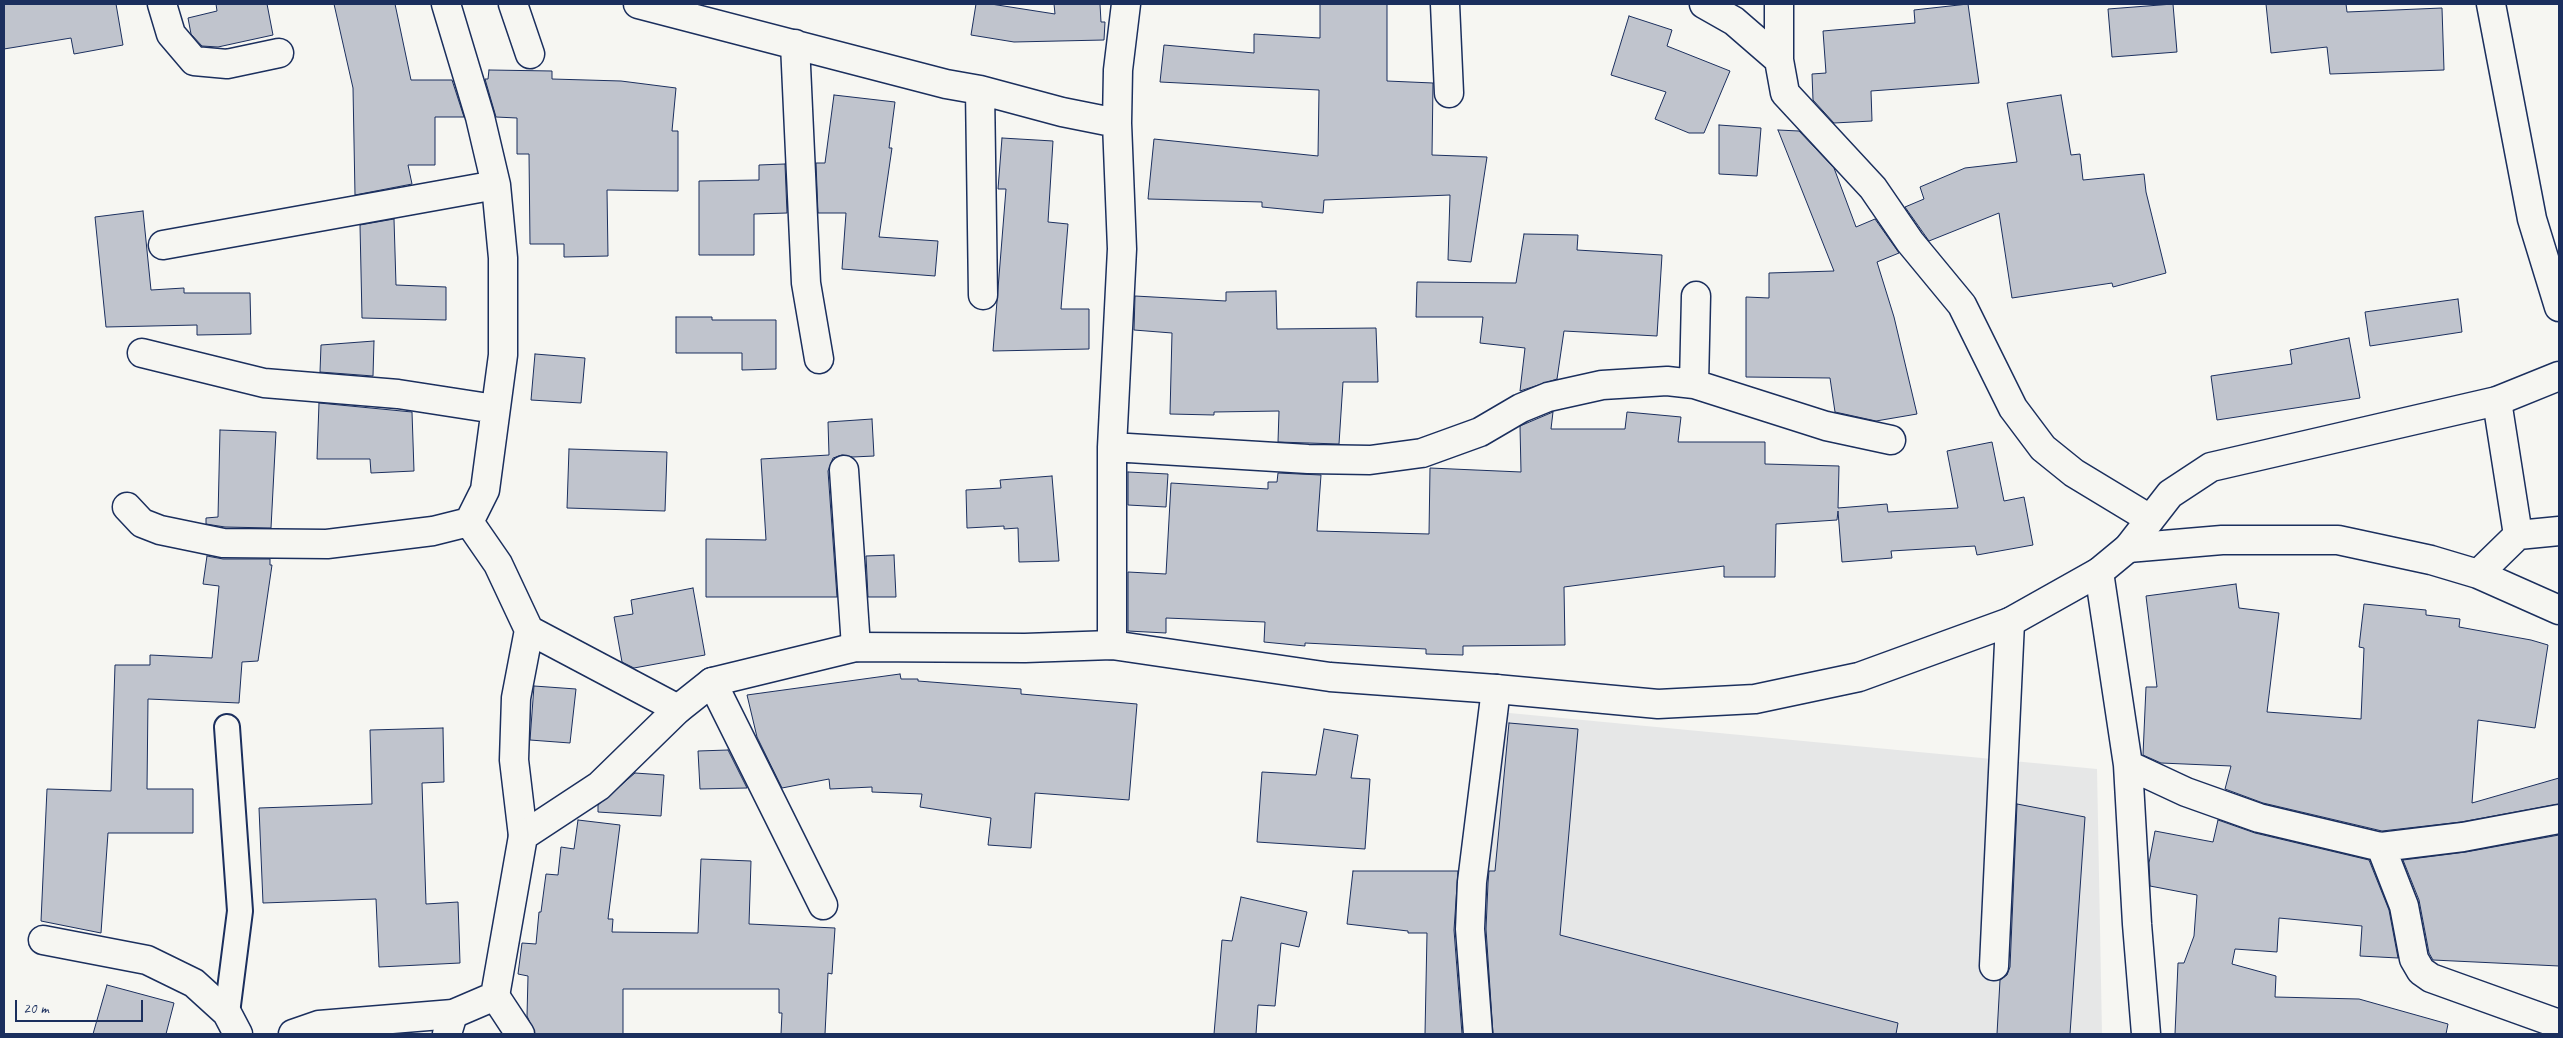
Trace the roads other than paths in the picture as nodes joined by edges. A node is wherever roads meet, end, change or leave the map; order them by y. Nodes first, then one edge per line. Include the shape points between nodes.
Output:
1 (162, 4) edge
2 (446, 4) edge
3 (514, 4) edge
4 (638, 4) edge
5 (1126, 4) edge
6 (1445, 4) edge
7 (1704, 4) edge
8 (1780, 4) edge
9 (2491, 4) edge
10 (795, 44) junction
11 (278, 53) dead end
12 (530, 54) dead end
13 (1779, 60) junction
14 (980, 90) junction
15 (1449, 93) dead end
16 (1117, 123) junction
17 (496, 185) junction
18 (163, 245) dead end
19 (983, 295) dead end
20 (1696, 296) dead end
21 (2559, 307) edge
22 (142, 353) dead end
23 (819, 359) dead end
24 (2559, 376) edge
25 (1694, 384) junction
26 (2496, 401) junction
27 (495, 409) junction
28 (1891, 440) dead end
29 (1112, 447) junction
30 (844, 470) dead end
31 (127, 507) dead end
32 (2150, 519) junction
33 (469, 522) junction
34 (2559, 531) edge
35 (2518, 535) junction
36 (2128, 548) junction
37 (2099, 572) junction
38 (2478, 574) junction
39 (2559, 610) edge
40 (2010, 622) junction
41 (529, 630) junction
42 (1112, 645) junction
43 (856, 647) junction
44 (712, 682) junction
45 (1496, 689) junction
46 (678, 709) junction
47 (227, 727) dead end
48 (2128, 765) junction
49 (2559, 819) edge
50 (523, 836) junction
51 (2381, 846) junction
52 (823, 905) dead end
53 (43, 940) dead end
54 (1994, 966) dead end
55 (494, 996) junction
56 (232, 1023) edge
57 (450, 1024) edge
58 (2559, 1024) edge
59 (353, 1028) edge
60 (293, 1034) edge
61 (520, 1034) edge
62 (1478, 1034) edge
63 (2146, 1034) edge

1 - 11 street via 170,34 194,62 227,64
2 - 17 street via 480,117
3 - 12 street
4 - 10 street
5 - 16 street via 1118,70
6 - 15 street
7 - 13 street via 1734,21
8 - 13 street
9 - 21 street via 2532,219
10 - 14 street
10 - 23 street via 806,283
13 - 32 street via 1785,93 1873,188 1910,242 1962,305 2013,408 2043,448 2074,473
14 - 16 street
14 - 19 street
16 - 29 street via 1122,249
17 - 18 street
17 - 27 street via 503,258 503,355
20 - 25 street
22 - 27 street via 264,383 398,394
24 - 26 street
25 - 28 street via 1826,426
25 - 29 street via 1667,381 1602,385 1548,397 1520,408 1480,432 1422,453 1370,460
26 - 32 street via 2211,467 2170,494
26 - 35 street
27 - 33 street via 485,490
29 - 42 street
30 - 43 street
31 - 33 street via 142,523 160,530 222,543 327,544 433,531
32 - 36 street
33 - 41 street via 498,564
34 - 35 street
35 - 38 street
36 - 37 street
36 - 38 street via 2222,540 2338,540 2431,560
37 - 40 street
37 - 48 street
38 - 39 street
40 - 45 street via 1859,677 1755,699 1658,704
40 - 54 street
41 - 46 street
41 - 50 street via 516,698 514,760
42 - 43 street
42 - 45 street via 1330,677
43 - 44 street
44 - 46 street
44 - 52 street
45 - 62 street via 1472,882 1470,929
46 - 50 street via 599,786
47 - 56 lane via 240,911
48 - 51 street via 2186,792 2259,818
48 - 63 street
49 - 51 street via 2463,837
50 - 55 street
51 - 58 street via 2404,906 2414,959 2421,971 2431,978
53 - 56 street via 148,960 194,983
55 - 57 street
55 - 61 street
57 - 59 street
59 - 60 street via 319,1025

